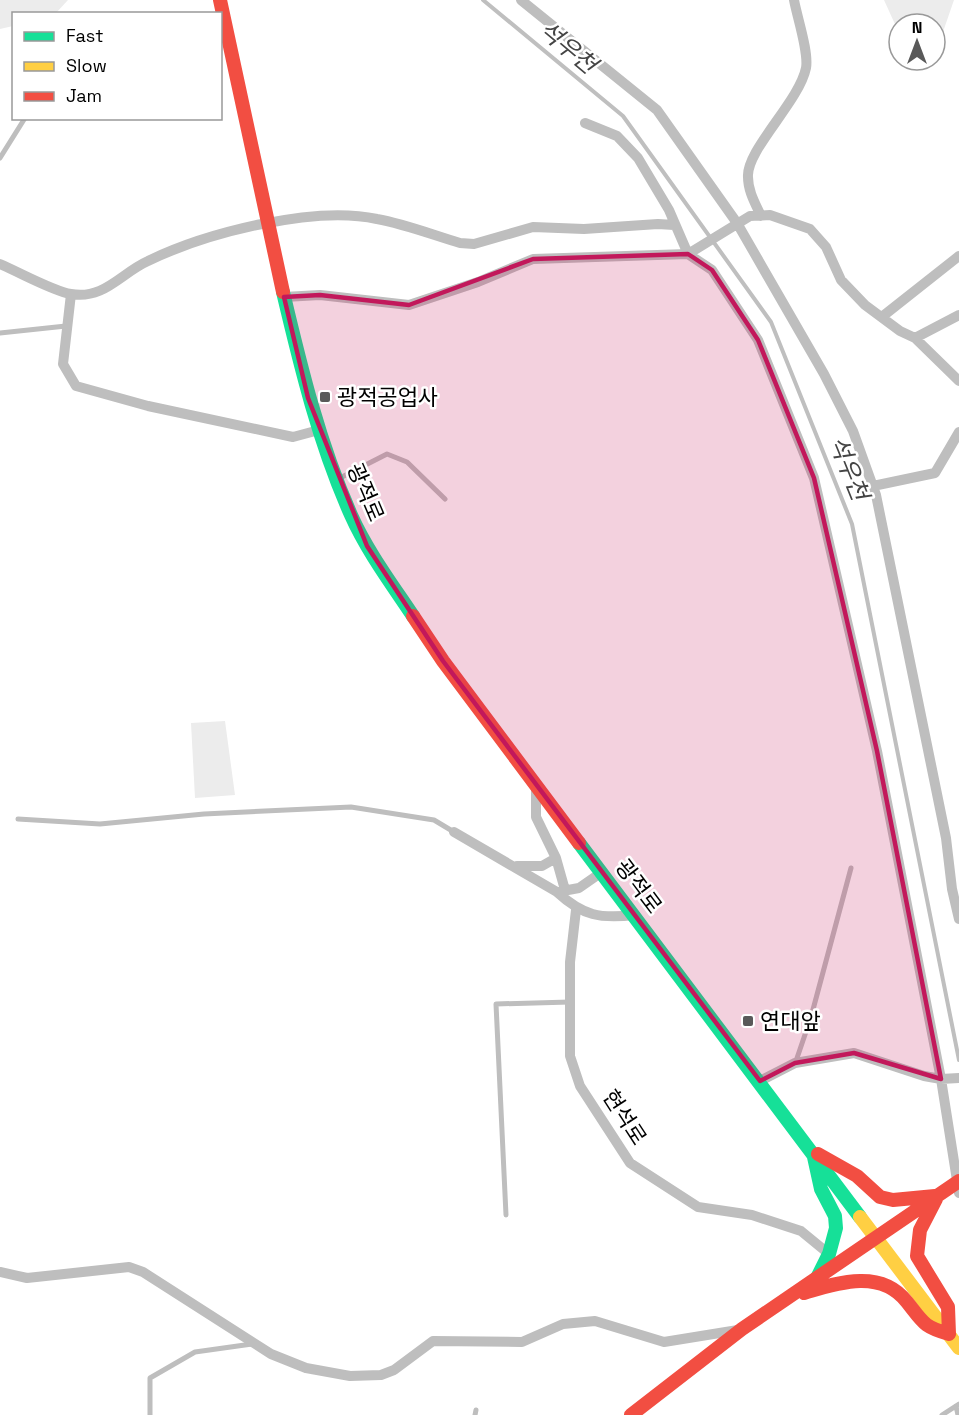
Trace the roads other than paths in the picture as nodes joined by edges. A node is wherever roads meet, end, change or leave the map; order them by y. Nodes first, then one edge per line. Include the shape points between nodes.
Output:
1 (220, 0) edge
2 (521, 0) edge
3 (794, 0) edge
4 (24, 120) edge
5 (585, 123) dead end
6 (0, 158) edge
7 (761, 216) junction
8 (737, 223) junction
9 (674, 225) junction
10 (269, 227) junction
11 (692, 252) junction
12 (959, 256) edge
13 (0, 264) edge
14 (283, 293) junction
15 (71, 294) junction
16 (959, 315) edge
17 (883, 316) junction
18 (68, 326) junction
19 (0, 333) edge
20 (915, 338) junction
21 (959, 381) edge
22 (319, 430) junction
23 (959, 432) edge
24 (337, 480) junction
25 (873, 486) junction
26 (445, 498) dead end
27 (536, 782) junction
28 (18, 819) dead end
29 (454, 832) joint
30 (556, 858) junction
31 (517, 866) junction
32 (851, 868) dead end
33 (602, 872) junction
34 (561, 891) junction
35 (576, 910) junction
36 (635, 915) junction
37 (959, 919) edge
38 (570, 1002) junction
39 (795, 1063) junction
40 (959, 1078) edge
41 (941, 1079) junction
42 (760, 1081) junction
43 (812, 1151) junction
44 (958, 1186) edge
45 (938, 1196) junction
46 (506, 1215) dead end
47 (877, 1239) junction
48 (829, 1254) junction
49 (0, 1272) edge
50 (815, 1280) junction
51 (787, 1299) junction
52 (742, 1329) junction
53 (949, 1334) junction
54 (253, 1343) junction
55 (959, 1348) edge
56 (958, 1405) edge
57 (150, 1415) edge
58 (631, 1415) edge
59 (942, 1415) edge
60 (958, 1415) edge

1 - 10 main road
2 - 8 street via 657,110
3 - 7 street via 807,65 785,113 757,152 747,174
4 - 6 lane
5 - 9 street via 617,136 638,158
7 - 8 street via 750,216
7 - 17 street via 770,215 810,229 826,247 841,279 865,305
8 - 11 street
8 - 25 street via 824,374 853,431
9 - 10 street via 533,227 474,244 377,218 341,214
9 - 11 street
10 - 14 main road, 광적로
10 - 15 street via 193,244 146,261 101,292
11 - 14 street via 533,259 409,306
11 - 41 street via 712,270 758,340 814,478 877,751
12 - 17 street
13 - 15 street
14 - 22 main road, 광적로
15 - 18 street
16 - 20 street
17 - 20 street via 900,332
18 - 19 lane
18 - 22 street via 63,364 76,386 293,438
20 - 21 street
22 - 24 main road, 광적로
23 - 25 street via 935,473
24 - 26 lane via 387,454 407,462
24 - 27 main road, 광적로 via 373,555 443,660
25 - 37 street via 944,827
27 - 30 street via 536,817
27 - 33 main road, 광적로
28 - 29 lane via 100,824 351,807 434,820
29 - 31 street
30 - 31 street via 542,866
30 - 34 street
31 - 34 street
32 - 39 lane
33 - 34 street via 579,888
33 - 36 main road, 광적로
34 - 35 street
35 - 36 street via 611,918
35 - 38 street, 현석로
36 - 42 main road, 광적로
38 - 46 lane via 496,1004
38 - 48 street, 현석로 via 570,1056 580,1086 630,1162 698,1207 752,1215 801,1231
39 - 41 street via 854,1053
39 - 42 street
40 - 41 street
41 - 44 street
42 - 43 main road, 광적로
43 - 45 main road via 857,1176 880,1197 893,1200
43 - 47 main road, 광적로
43 - 48 main road via 836,1228
44 - 45 main road
45 - 47 main road
45 - 53 main road via 920,1230 917,1256 948,1307
47 - 50 main road
47 - 53 main road, 광적로
48 - 50 main road
49 - 54 street via 27,1278 129,1267 143,1272
50 - 51 main road
51 - 52 main road
51 - 53 main road via 850,1279 867,1279 903,1297 926,1327
52 - 54 street via 663,1342 595,1321 563,1324 522,1342 433,1341 394,1370 381,1375 351,1376 306,1368
52 - 58 main road
53 - 55 main road, 광적로
54 - 57 lane via 195,1352 150,1378
56 - 59 lane
56 - 60 lane

